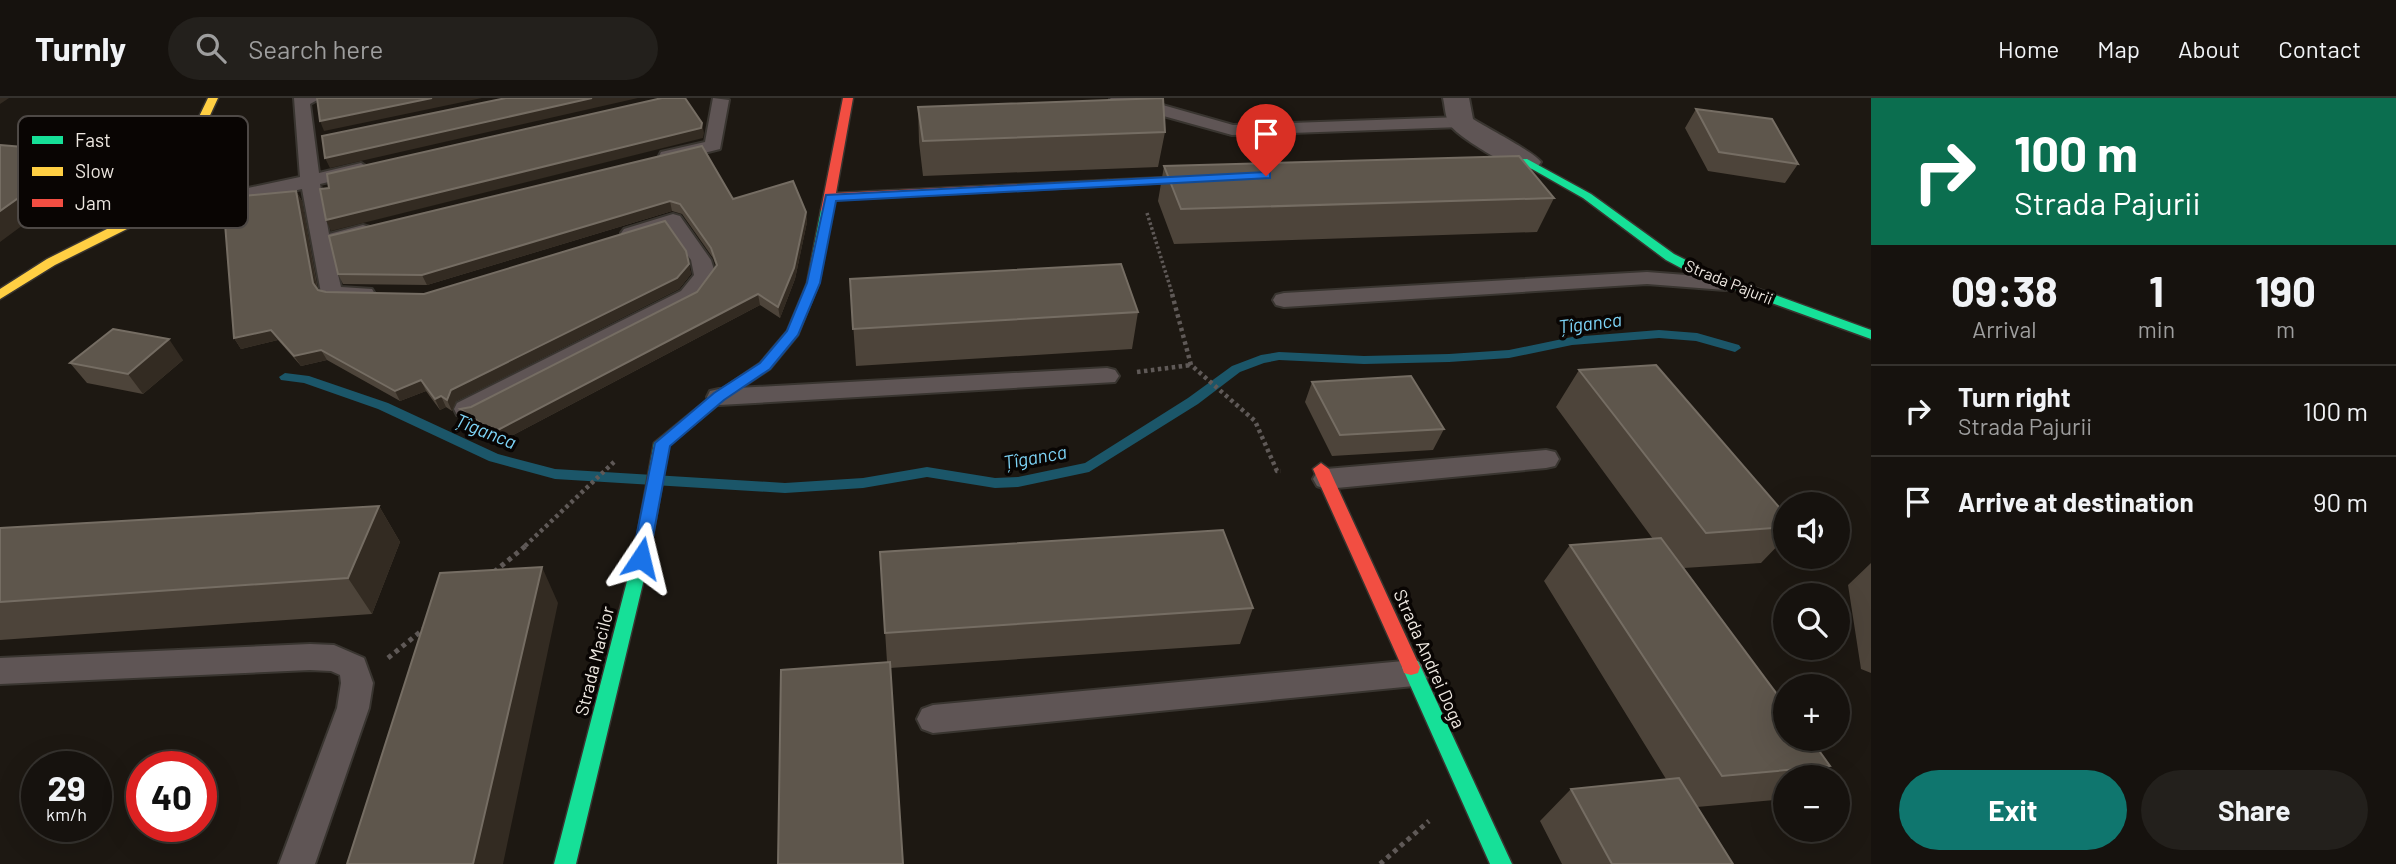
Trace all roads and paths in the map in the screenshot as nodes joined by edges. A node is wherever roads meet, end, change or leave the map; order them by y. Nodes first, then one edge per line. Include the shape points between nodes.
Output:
1 (213, 98) edge
2 (848, 98) edge
3 (1119, 98) edge
4 (304, 99) edge
5 (720, 100) dead end
6 (1458, 110) edge
7 (204, 116) edge
8 (649, 161) edge
9 (1527, 162) junction
10 (378, 165) edge
11 (1460, 165) edge
12 (1230, 177) edge
13 (310, 181) junction
14 (1135, 182) junction
15 (248, 194) edge
16 (831, 197) junction
17 (385, 226) edge
18 (119, 228) edge
19 (609, 240) edge
20 (320, 242) junction
21 (1726, 284) junction
22 (0, 295) edge
23 (387, 295) edge
24 (1283, 300) dead end
25 (1871, 335) edge
26 (1191, 365) junction
27 (1107, 376) joint
28 (719, 397) junction
29 (466, 409) edge
30 (1255, 421) dead end
31 (1546, 459) dead end
32 (1324, 474) joint
33 (591, 485) dead end
34 (486, 578) edge
35 (433, 622) edge
36 (0, 671) edge
37 (1415, 673) junction
38 (357, 683) junction
39 (933, 719) dead end
40 (1467, 789) junction
41 (297, 864) edge
42 (565, 864) edge
43 (1380, 864) edge
44 (1502, 864) edge

1 - 7 street
2 - 16 street
3 - 6 lane via 1232,130
4 - 13 lane via 313,142
5 - 8 lane via 714,145
6 - 9 street, Strada Pajurii via 1491,143
9 - 11 street
9 - 21 street, Strada Pajurii via 1587,196 1671,257
10 - 13 lane
12 - 14 street
13 - 15 lane
13 - 20 lane
14 - 16 street
14 - 26 path via 1160,248
16 - 28 street, Strada Macilor via 813,283 793,332 765,366
17 - 20 lane
18 - 22 street via 51,262
19 - 29 lane via 673,220 701,260 705,276 689,296
20 - 23 lane via 332,293
21 - 24 lane via 1647,278
21 - 25 street, Strada Pajurii
26 - 27 path
26 - 30 path
27 - 28 lane
28 - 42 street, Strada Macilor via 662,443
31 - 32 lane
32 - 37 street, Strada Andrei Doga
33 - 34 path
35 - 38 path
36 - 38 lane via 310,657 334,658 353,667
37 - 39 lane
37 - 40 street, Strada Andrei Doga
38 - 41 lane via 353,708
40 - 43 path
40 - 44 street, Strada Andrei Doga

